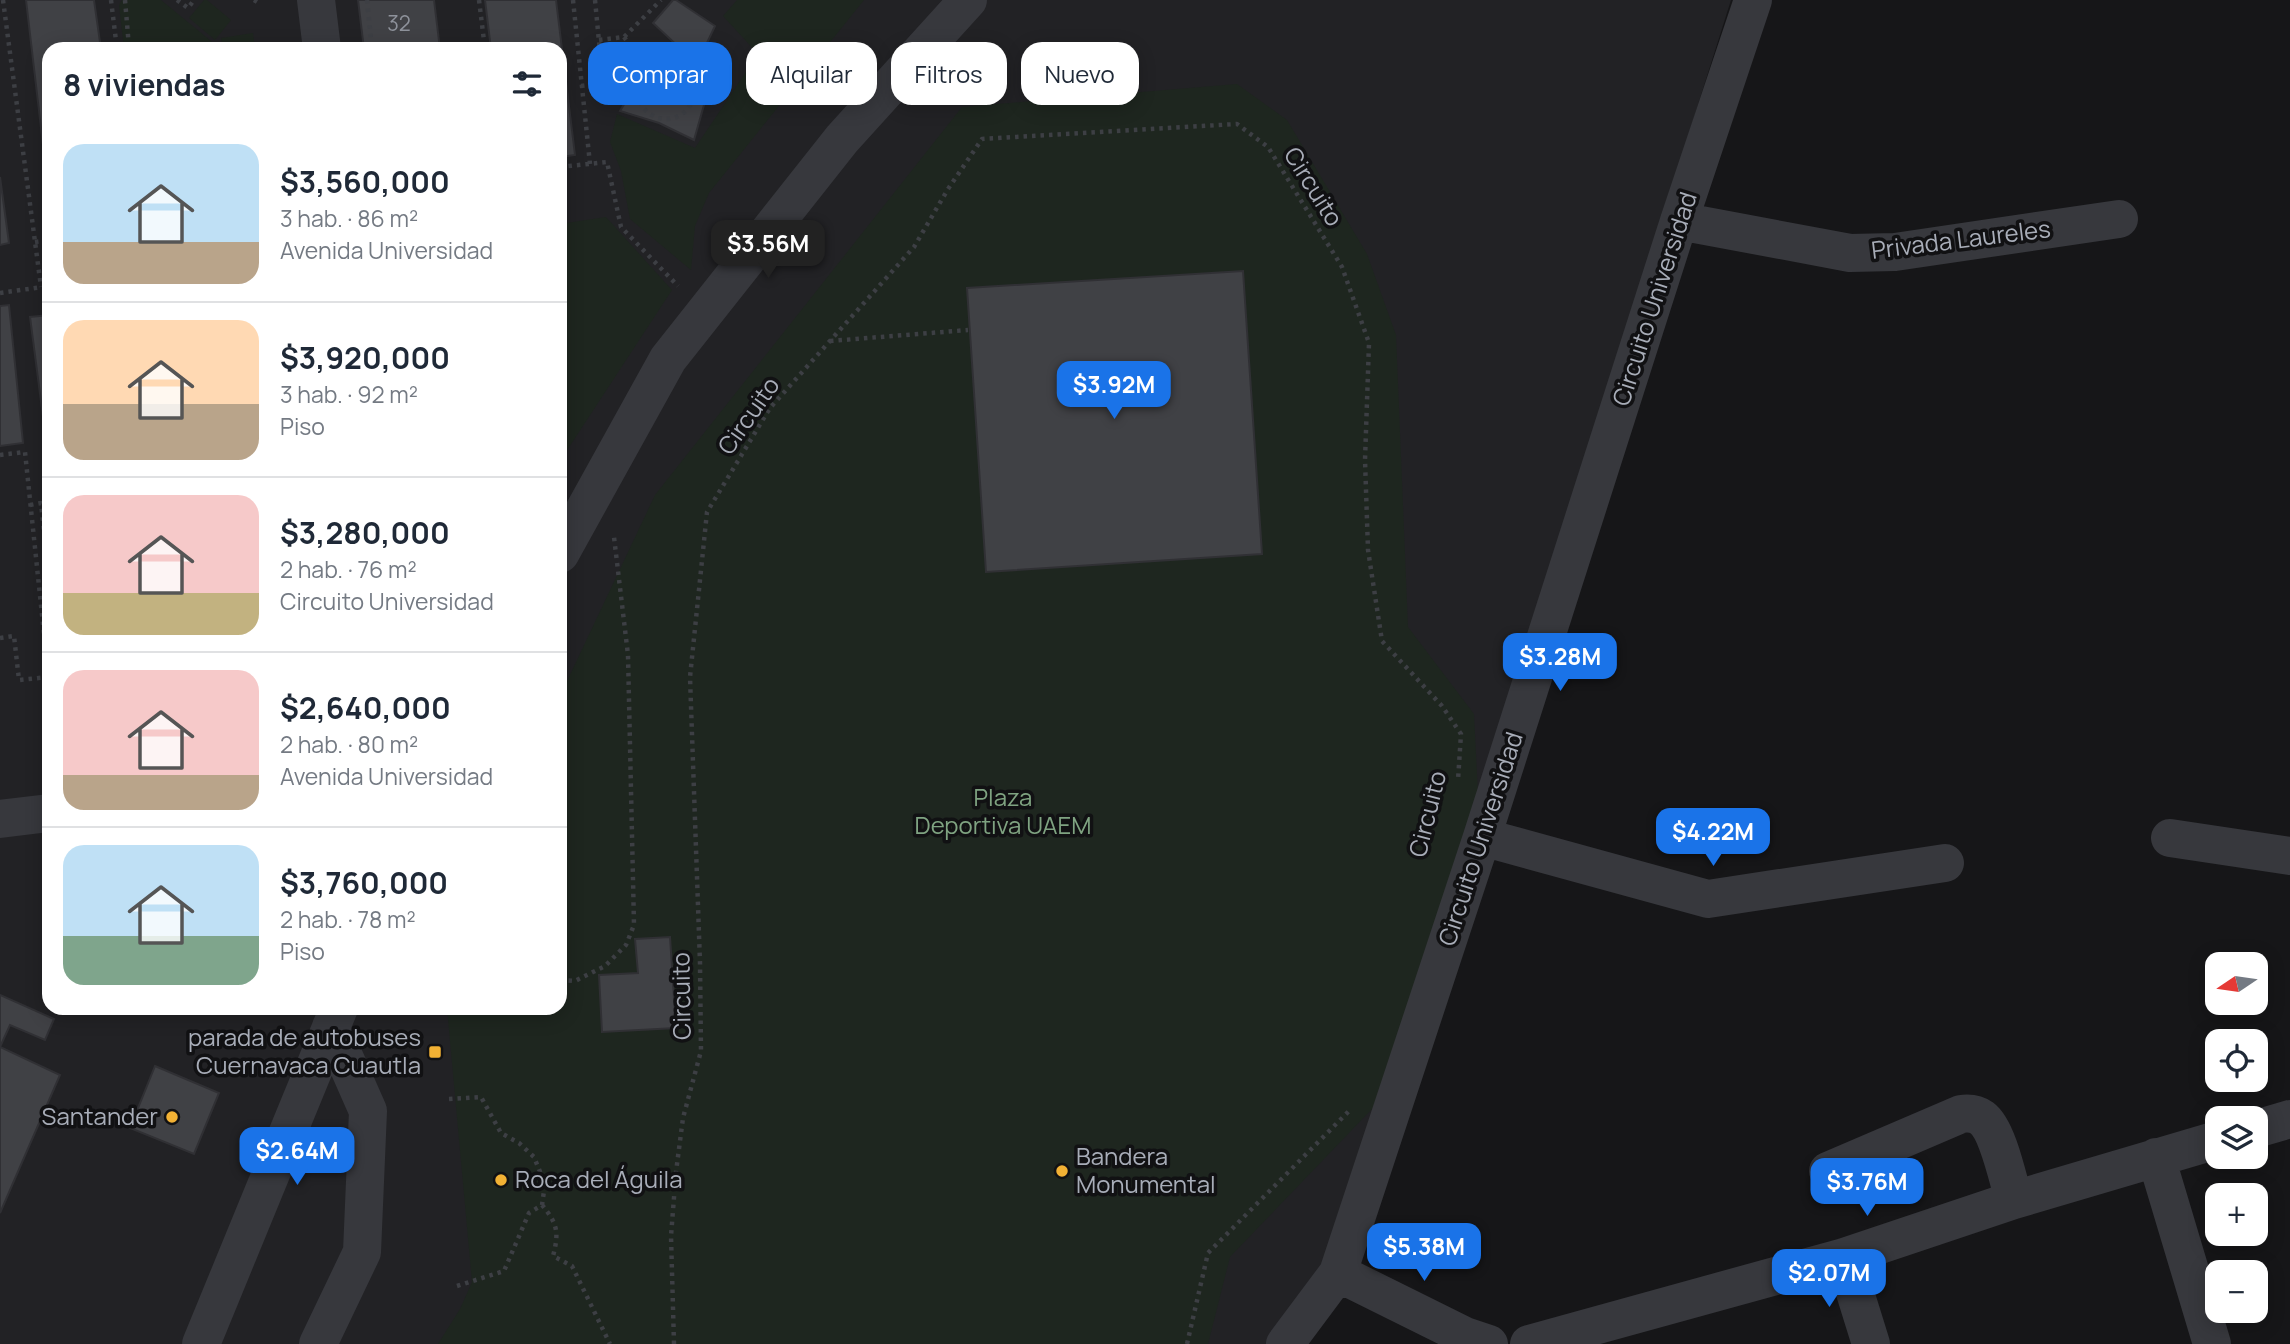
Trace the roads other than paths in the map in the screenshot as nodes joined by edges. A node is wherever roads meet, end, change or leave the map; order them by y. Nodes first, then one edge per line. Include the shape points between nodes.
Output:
1 (316, 0) edge
2 (968, 0) edge
3 (1754, 0) edge
4 (321, 42) edge
5 (2119, 219) dead end
6 (1679, 221) junction
7 (567, 541) edge
8 (42, 814) edge
9 (0, 819) edge
10 (1482, 837) junction
11 (2170, 838) dead end
12 (2290, 856) edge
13 (1945, 863) dead end
14 (335, 1017) edge
15 (2290, 1119) edge
16 (2268, 1125) edge
17 (2205, 1143) edge
18 (2156, 1157) junction
19 (1828, 1171) dead end
20 (2014, 1200) junction
21 (1844, 1257) junction
22 (1338, 1273) junction
23 (201, 1344) edge
24 (318, 1344) edge
25 (1285, 1344) edge
26 (1489, 1344) edge
27 (1529, 1344) edge
28 (1871, 1344) edge
29 (2212, 1344) edge

1 - 4 street
2 - 7 street via 842,139 668,359
3 - 6 street, Circuito Universidad
5 - 6 street, Privada Laureles via 1895,252 1850,253
6 - 10 street, Circuito Universidad
8 - 9 street
10 - 13 street via 1708,899
10 - 22 street, Circuito Universidad
11 - 12 street
14 - 23 street
14 - 24 street via 368,1111 362,1252
15 - 16 street
17 - 18 street
18 - 20 street
18 - 29 street
19 - 20 street via 1970,1113 1991,1129
20 - 21 street
21 - 27 street
21 - 28 street
22 - 25 street, Circuito Universidad
22 - 26 street

